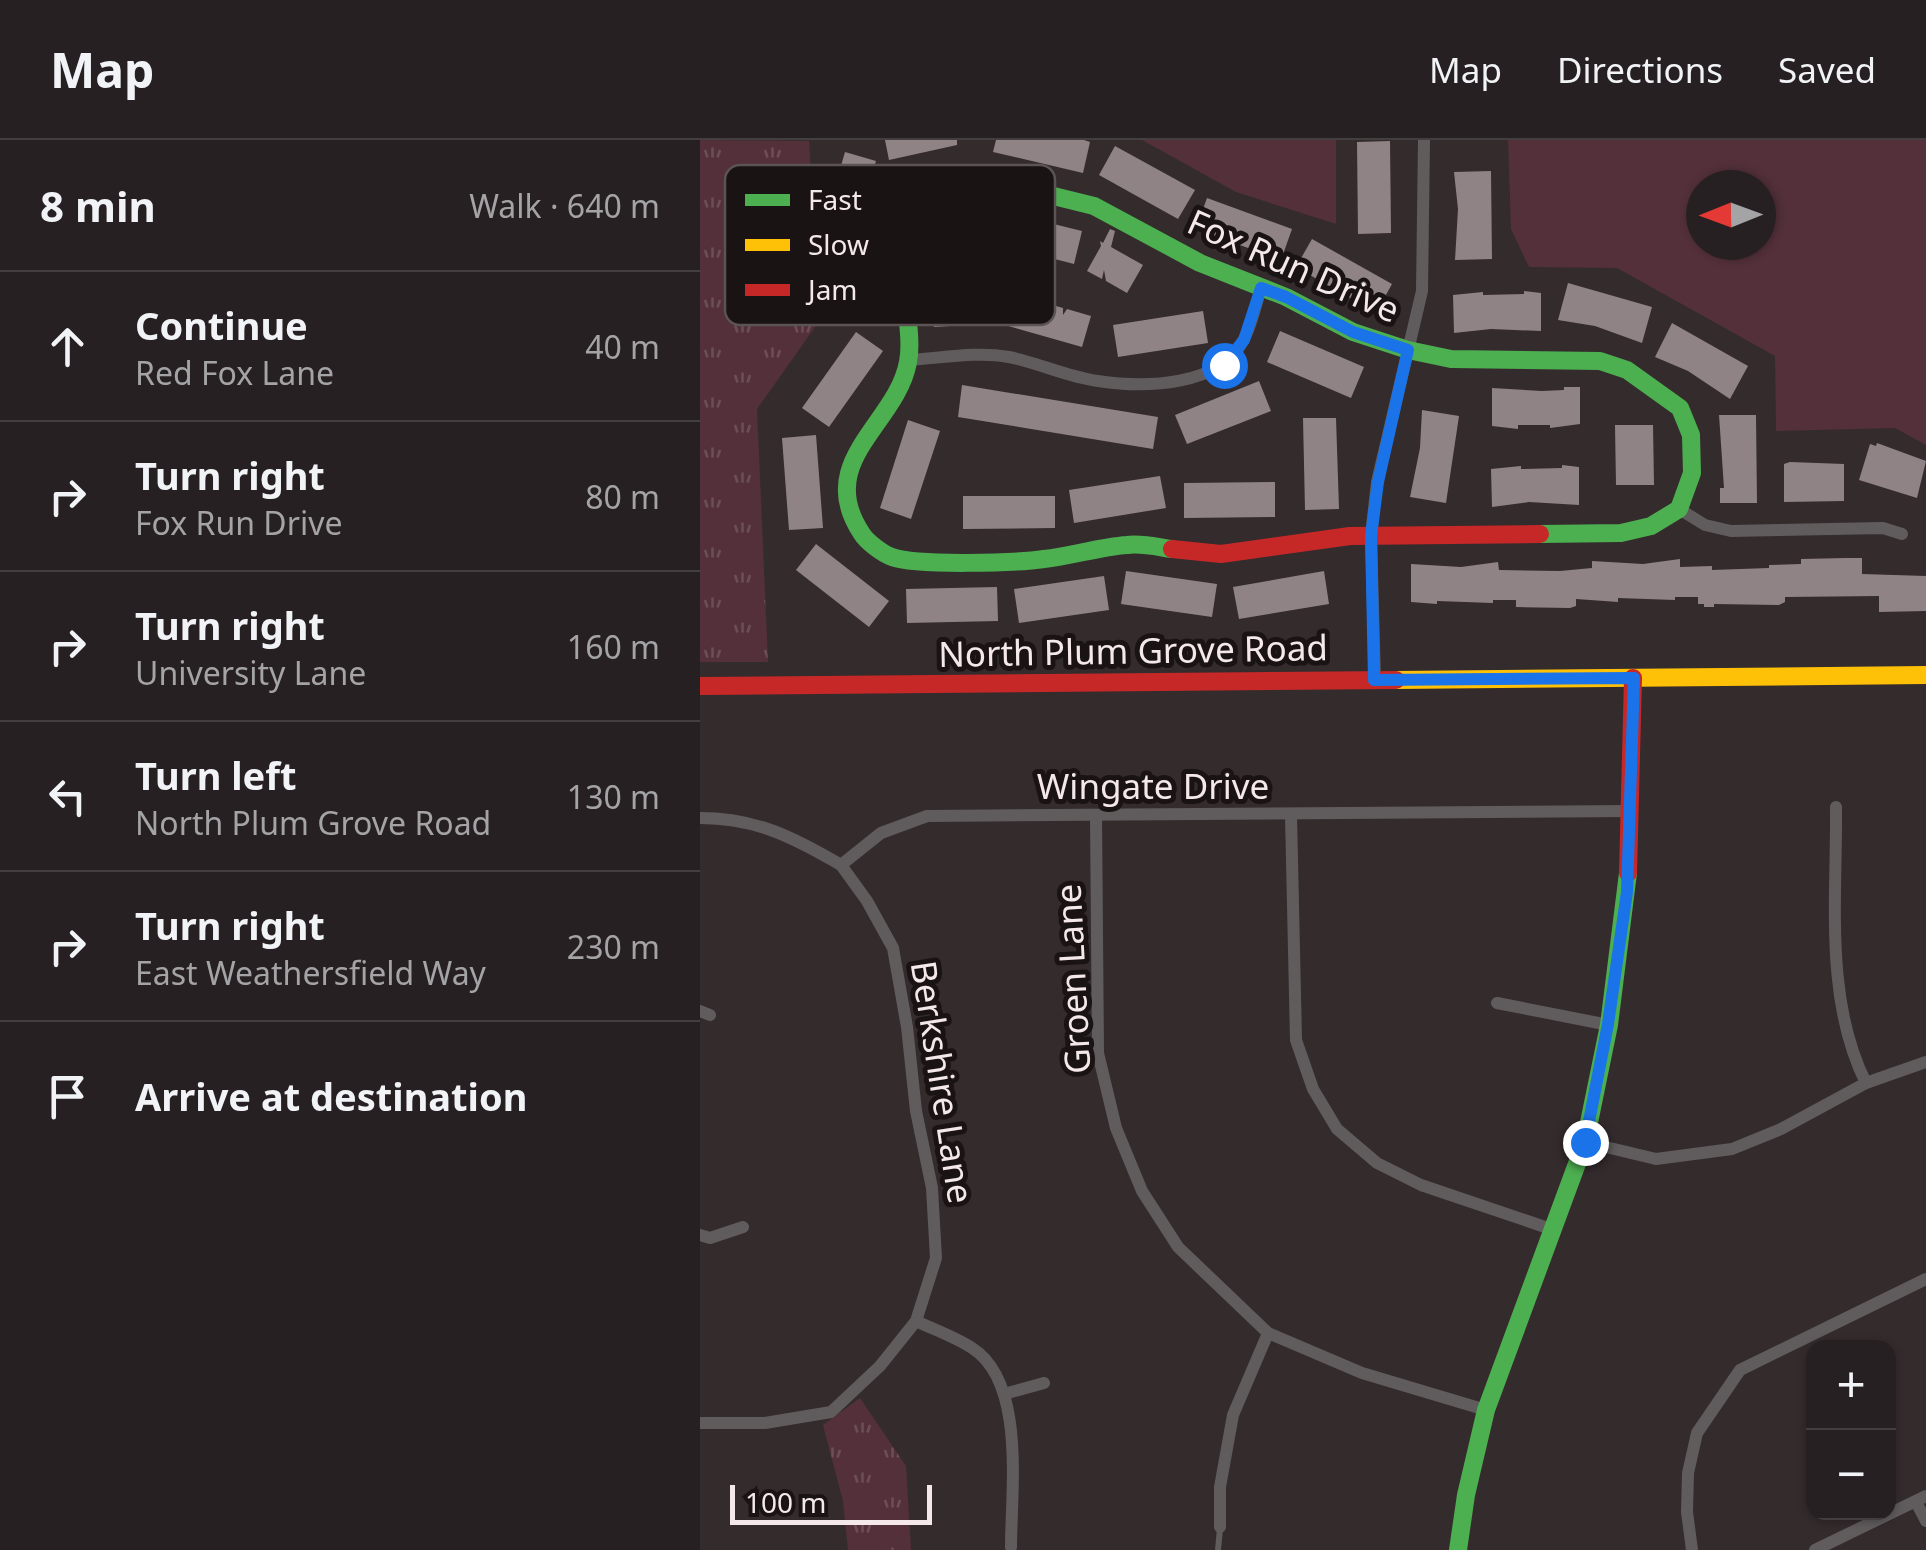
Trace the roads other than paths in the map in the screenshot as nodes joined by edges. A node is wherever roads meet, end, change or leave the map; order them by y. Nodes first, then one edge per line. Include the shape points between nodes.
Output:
1 (1424, 140) edge
2 (1055, 196) edge
3 (1261, 288) junction
4 (907, 325) edge
5 (1408, 350) junction
6 (910, 360) junction
7 (1679, 510) junction
8 (1902, 534) dead end
9 (1371, 536) junction
10 (1926, 675) edge
11 (1634, 678) junction
12 (1374, 680) junction
13 (700, 686) edge
14 (1836, 807) dead end
15 (1632, 811) junction
16 (1096, 815) junction
17 (1291, 815) junction
18 (700, 818) edge
19 (840, 866) junction
20 (1497, 1003) dead end
21 (1608, 1024) junction
22 (1926, 1062) edge
23 (1866, 1083) junction
24 (1585, 1142) junction
25 (743, 1227) dead end
26 (1551, 1229) junction
27 (700, 1235) edge
28 (1926, 1279) edge
29 (916, 1320) junction
30 (1268, 1333) junction
31 (1044, 1383) dead end
32 (1004, 1394) junction
33 (1486, 1410) junction
34 (700, 1423) edge
35 (1921, 1499) edge
36 (1926, 1521) edge
37 (1220, 1527) joint
38 (1011, 1546) dead end
39 (1218, 1550) edge
40 (1458, 1550) edge
41 (1692, 1550) edge
42 (1816, 1550) edge

1 - 5 street via 1425,271
2 - 3 street, Fox Run Drive via 1094,206
3 - 5 street, Fox Run Drive
3 - 6 street via 1244,340 1224,365 1195,376 1137,385 986,354
4 - 6 street, Fox Run Drive
5 - 7 street, Fox Run Drive via 1451,359 1600,361 1627,370 1680,408 1691,435 1692,473
5 - 9 street
6 - 9 street, Fox Run Drive via 898,392 854,454 848,482 850,507 864,536 890,558 1041,560 1130,544 1221,554
7 - 8 street via 1730,531 1883,528
7 - 9 street, Fox Run Drive via 1621,533
9 - 12 street
10 - 11 street, North Plum Grove Road
11 - 12 street, North Plum Grove Road
11 - 15 street
12 - 13 street, North Plum Grove Road
14 - 23 street via 1838,980 1850,1051
15 - 17 street, Wingate Drive
15 - 21 street
16 - 17 street, Wingate Drive
16 - 19 street, Wingate Drive via 927,816 881,833
16 - 30 street, Groen Lane via 1098,1053 1116,1128 1142,1191 1178,1247
17 - 26 street via 1296,1040 1337,1130 1377,1163 1421,1185
18 - 19 street via 755,824
19 - 29 street, Berkshire Lane via 892,948 907,1027 936,1258
20 - 21 street
21 - 24 street
22 - 23 street
23 - 24 street via 1732,1149 1656,1159
24 - 26 street
25 - 27 street
26 - 33 street
28 - 41 street via 1740,1370 1697,1433 1688,1473
29 - 32 street via 976,1350
29 - 34 street via 831,1412 764,1423
30 - 33 street, Groen Lane via 1362,1373
30 - 37 street via 1234,1415
31 - 32 street
32 - 38 street via 1012,1422
33 - 40 street
35 - 36 street
35 - 42 street
37 - 39 lane

